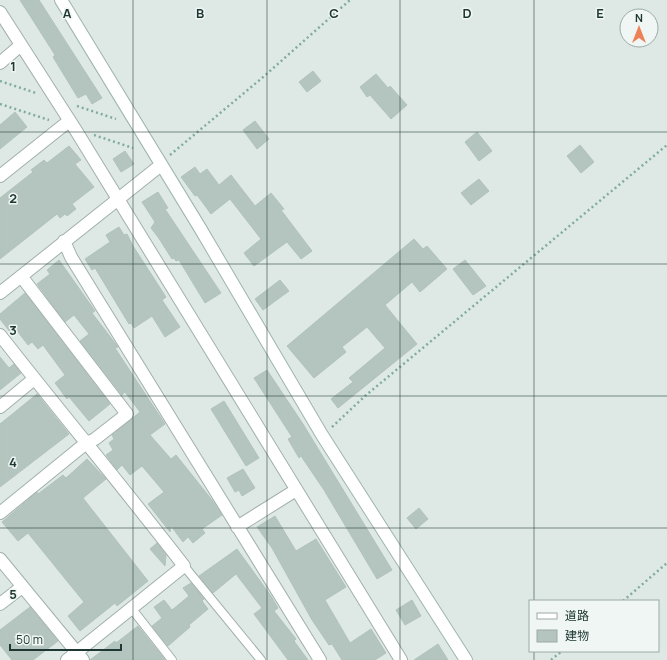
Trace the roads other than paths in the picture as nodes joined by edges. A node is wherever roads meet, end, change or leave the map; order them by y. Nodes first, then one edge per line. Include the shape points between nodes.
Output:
1 (61, 0) edge
2 (0, 12) edge
3 (21, 45) junction
4 (0, 63) edge
5 (70, 120) junction
6 (161, 165) junction
7 (0, 176) edge
8 (116, 199) junction
9 (64, 241) junction
10 (21, 276) junction
11 (0, 294) edge
12 (0, 335) edge
13 (34, 378) junction
14 (0, 407) edge
15 (85, 444) junction
16 (296, 490) junction
17 (0, 513) edge
18 (237, 527) junction
19 (0, 559) edge
20 (184, 566) junction
21 (22, 587) junction
22 (0, 604) edge
23 (132, 609) junction
24 (76, 658) edge
25 (172, 660) edge
26 (261, 660) edge
27 (320, 660) edge
28 (401, 660) edge
29 (466, 660) edge

1 - 6 street
2 - 3 street
3 - 4 street
3 - 5 street
5 - 7 street
5 - 8 street
6 - 8 street
6 - 29 street via 322,435
8 - 9 street
8 - 16 street
9 - 10 street
9 - 18 street via 71,257
10 - 11 street
10 - 15 street via 128,414
12 - 13 street
13 - 14 street
13 - 15 street
15 - 17 street
15 - 20 street
16 - 18 street
16 - 28 street
18 - 27 street
19 - 21 street
20 - 23 street
20 - 26 lane
21 - 22 street
21 - 24 street
23 - 24 street
23 - 25 lane

